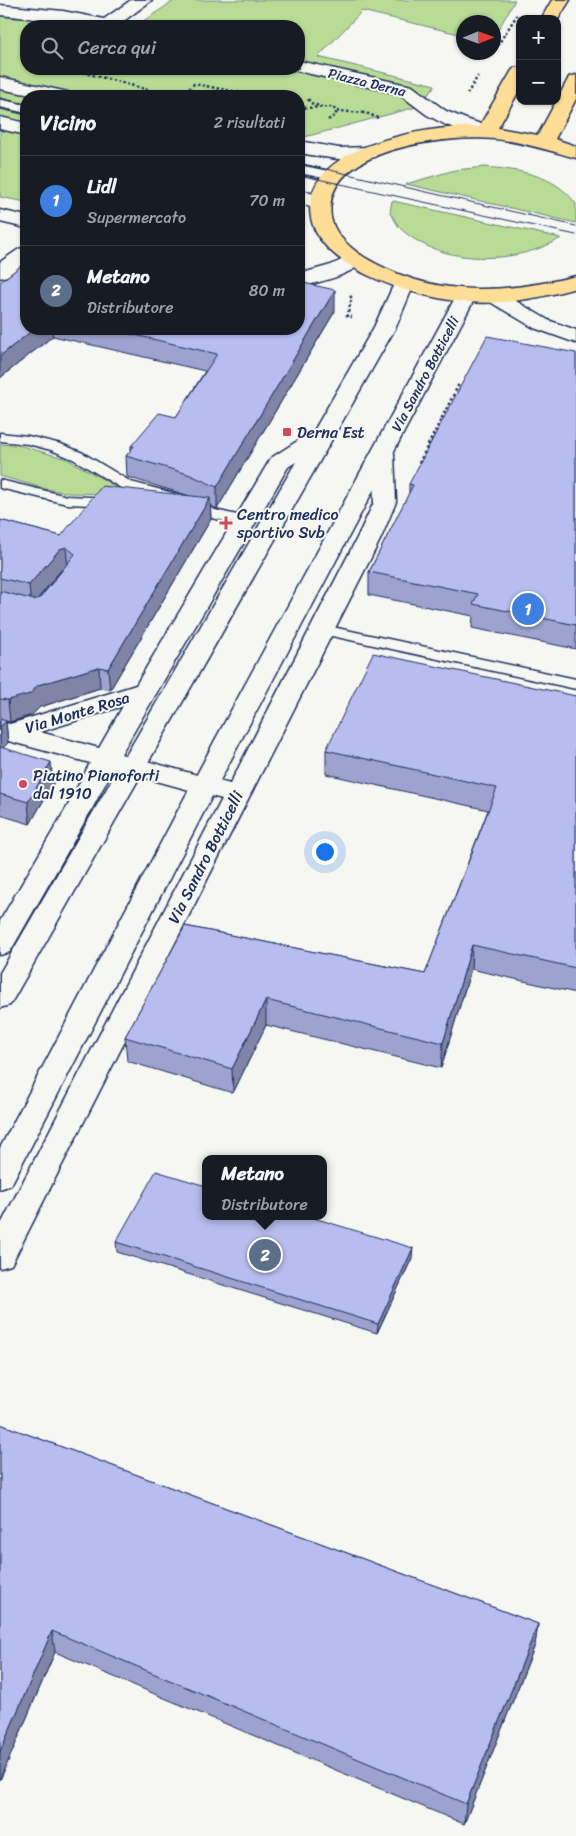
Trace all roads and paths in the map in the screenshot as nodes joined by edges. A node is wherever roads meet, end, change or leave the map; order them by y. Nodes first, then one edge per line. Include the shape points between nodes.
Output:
1 (143, 0) edge
2 (561, 0) edge
3 (0, 10) edge
4 (552, 15) edge
5 (516, 18) edge
6 (83, 20) edge
7 (117, 20) edge
8 (501, 41) edge
9 (305, 67) edge
10 (95, 75) edge
11 (479, 75) dead end
12 (516, 79) edge
13 (576, 81) edge
14 (0, 83) edge
15 (33, 90) edge
16 (147, 90) edge
17 (188, 90) edge
18 (229, 90) edge
19 (305, 95) dead end
20 (0, 103) edge
21 (322, 107) junction
22 (20, 108) edge
23 (305, 108) edge
24 (429, 108) junction
25 (385, 120) dead end
26 (0, 123) edge
27 (20, 128) edge
28 (486, 132) junction
29 (544, 143) junction
30 (305, 148) edge
31 (574, 150) edge
32 (368, 153) junction
33 (305, 170) edge
34 (334, 176) junction
35 (305, 197) edge
36 (321, 205) junction
37 (0, 216) edge
38 (20, 221) edge
39 (20, 257) edge
40 (354, 260) junction
41 (0, 272) edge
42 (305, 279) edge
43 (576, 282) edge
44 (404, 284) junction
45 (492, 295) junction
46 (466, 296) junction
47 (576, 337) edge
48 (324, 434) junction
49 (0, 437) edge
50 (383, 452) junction
51 (0, 484) edge
52 (126, 503) edge
53 (149, 506) edge
54 (211, 514) junction
55 (245, 521) junction
56 (323, 630) junction
57 (576, 684) edge
58 (145, 691) junction
59 (5, 731) edge
60 (105, 759) junction
61 (131, 767) junction
62 (204, 786) junction
63 (236, 794) junction
64 (0, 945) edge
65 (0, 998) edge
66 (0, 1176) edge
67 (0, 1256) edge

1 - 7 street
2 - 4 main road
3 - 6 street
5 - 8 path
9 - 24 street, Piazza Derna via 405,90 415,94
10 - 16 path
11 - 24 path via 465,96 454,103
12 - 28 main road
13 - 29 main road
14 - 15 street
17 - 18 path via 194,84 209,84
19 - 21 path via 310,103
20 - 22 lane
21 - 23 path
21 - 25 path via 366,113
24 - 28 street, Piazza Derna via 460,124
26 - 27 street
28 - 29 main road, Piazza Derna
28 - 32 main road, Piazza Derna via 416,137
29 - 31 main road, Piazza Derna
30 - 32 street via 339,154
32 - 34 main road, Piazza Derna
33 - 34 lane
34 - 36 main road, Piazza Derna via 325,189
35 - 36 street
36 - 40 main road via 330,237
37 - 38 street
39 - 41 street
40 - 42 street via 338,269
40 - 44 main road
43 - 45 main road via 538,291
44 - 46 main road
44 - 48 street via 385,327
45 - 46 main road
45 - 47 street via 541,324
46 - 50 street, Via Sandro Botticelli
48 - 55 street via 279,463
48 - 61 street
49 - 54 lane via 56,447 78,456 126,485 183,500
50 - 56 street, Via Sandro Botticelli via 385,502
50 - 62 street, Via Sandro Botticelli
51 - 52 lane via 67,500
53 - 54 lane
54 - 55 lane
55 - 58 street
56 - 57 lane
56 - 63 street, Via Sandro Botticelli
58 - 59 street, Via Monte Rosa
58 - 60 street
59 - 60 street, Via Monte Rosa
60 - 61 street, Via Monte Rosa
60 - 64 street
61 - 62 street, Via Monte Rosa
61 - 65 street
62 - 63 street, Via Monte Rosa
62 - 66 street, Via Sandro Botticelli
63 - 67 street, Via Sandro Botticelli

